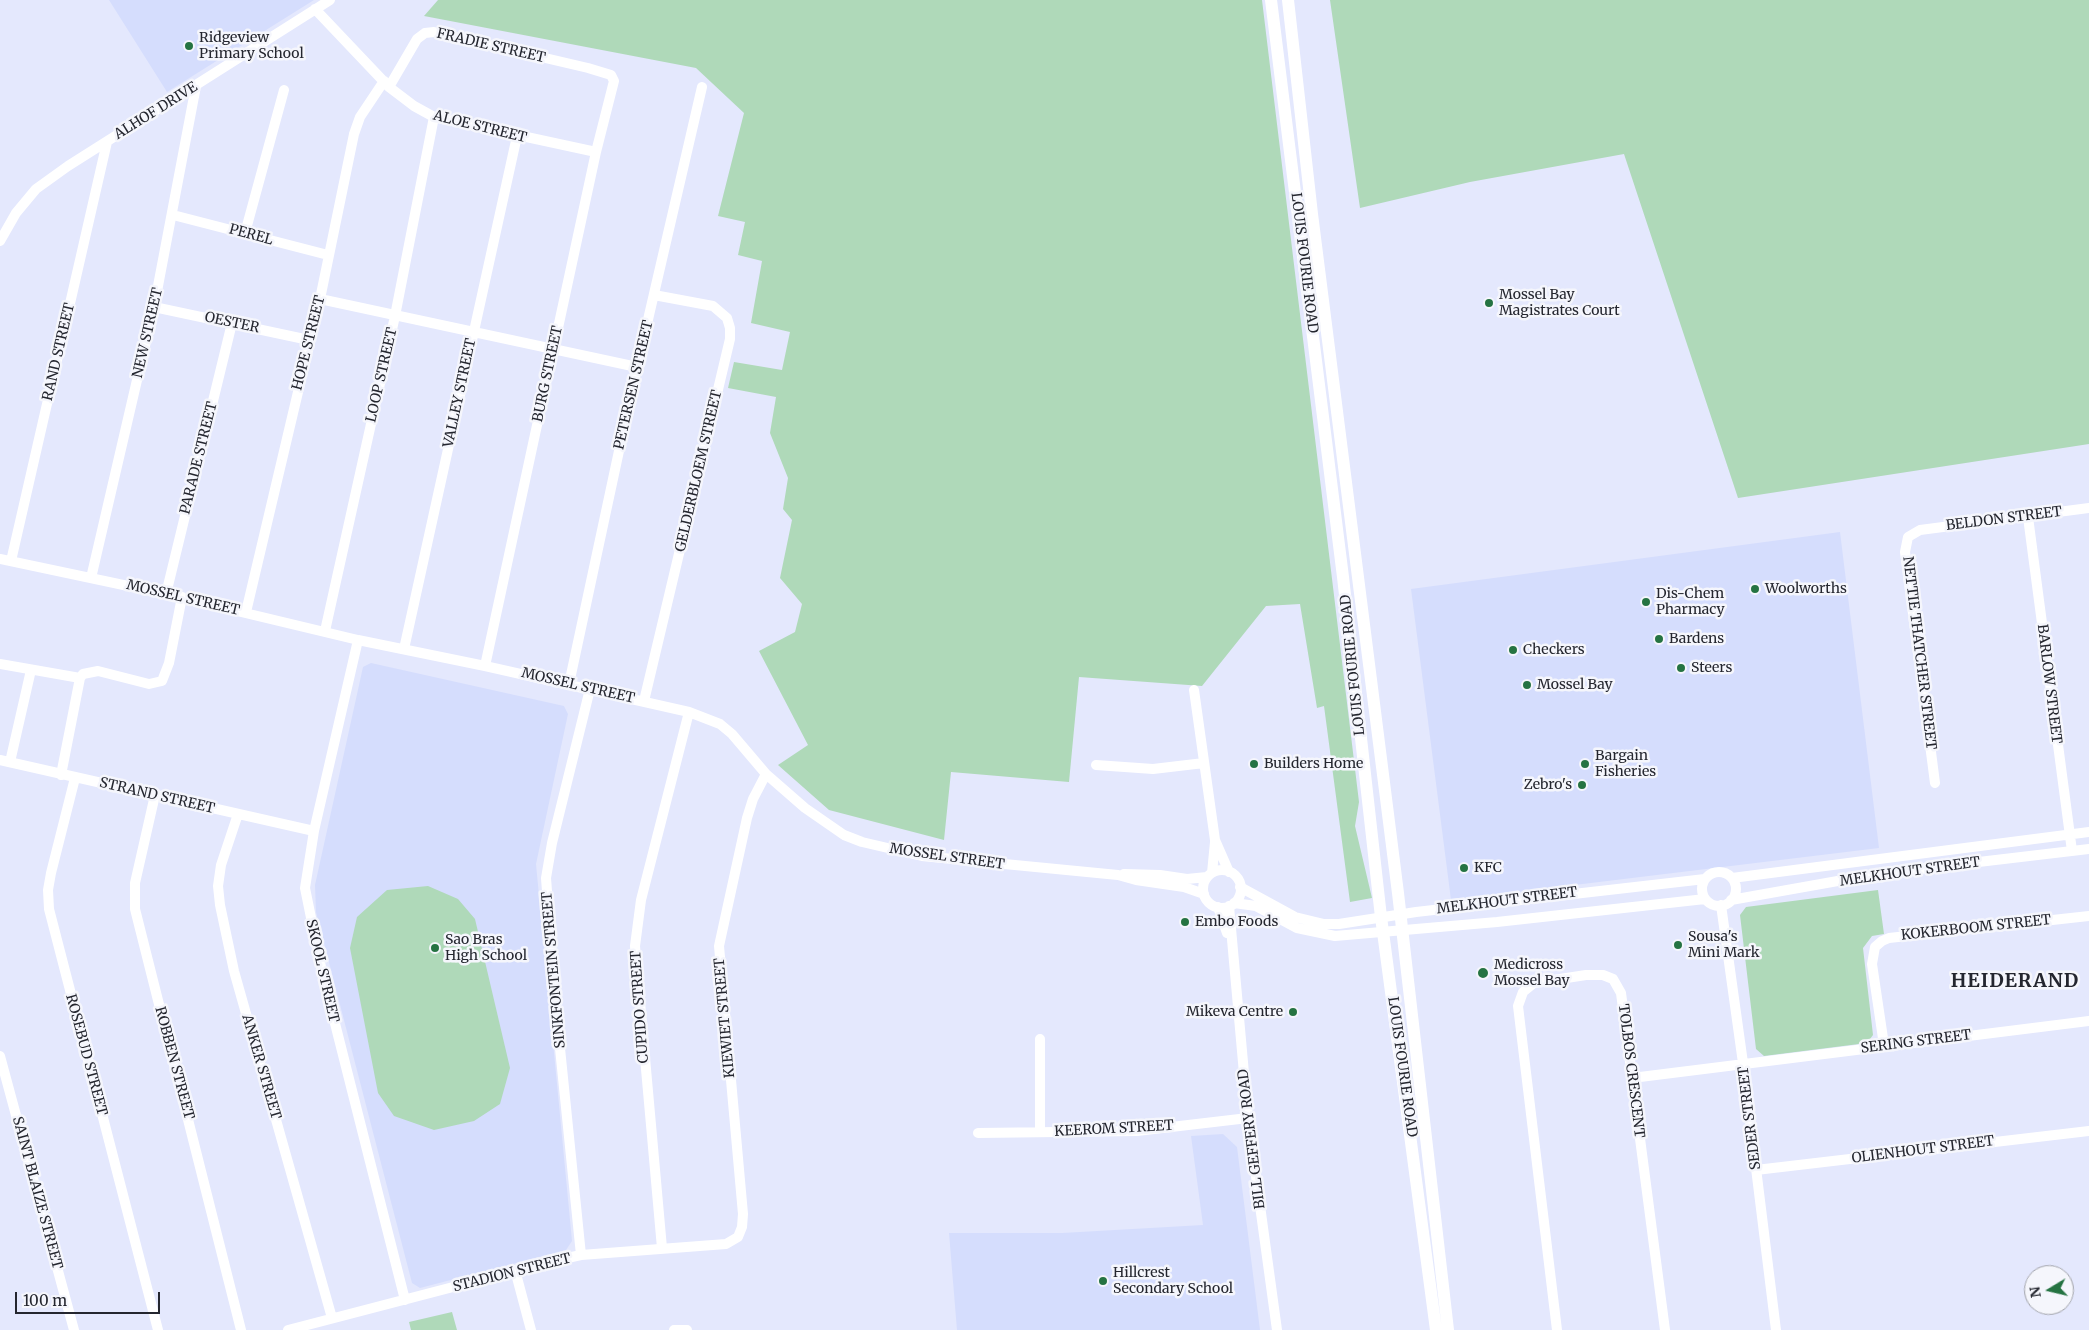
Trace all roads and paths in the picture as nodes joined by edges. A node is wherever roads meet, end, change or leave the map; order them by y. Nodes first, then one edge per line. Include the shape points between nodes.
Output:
1 (330, 0) edge
2 (1271, 0) edge
3 (1288, 0) edge
4 (315, 9) junction
5 (387, 84) junction
6 (614, 84) joint
7 (196, 86) junction
8 (702, 87) dead end
9 (284, 90) dead end
10 (434, 117) junction
11 (517, 136) junction
12 (107, 142) junction
13 (596, 152) junction
14 (173, 215) junction
15 (3, 225) edge
16 (246, 233) junction
17 (0, 241) edge
18 (328, 255) junction
19 (654, 295) junction
20 (320, 299) junction
21 (154, 307) junction
22 (395, 316) junction
23 (232, 323) junction
24 (474, 331) junction
25 (309, 340) junction
26 (553, 350) junction
27 (637, 367) junction
28 (2089, 508) edge
29 (2028, 517) junction
30 (1920, 530) joint
31 (0, 559) edge
32 (11, 561) junction
33 (91, 578) junction
34 (166, 594) junction
35 (182, 597) junction
36 (246, 612) junction
37 (325, 631) junction
38 (358, 640) junction
39 (404, 649) junction
40 (0, 664) edge
41 (485, 666) junction
42 (31, 670) junction
43 (80, 678) junction
44 (569, 684) junction
45 (590, 689) junction
46 (1194, 690) dead end
47 (644, 701) junction
48 (689, 712) junction
49 (5, 761) edge
50 (1204, 763) junction
51 (1096, 765) dead end
52 (766, 774) junction
53 (61, 775) junction
54 (75, 778) junction
55 (1936, 784) dead end
56 (155, 795) junction
57 (238, 814) junction
58 (314, 831) junction
59 (2089, 832) edge
60 (2069, 835) junction
61 (1215, 840) junction
62 (2089, 849) edge
63 (2072, 851) junction
64 (1229, 872) junction
65 (1118, 875) junction
66 (1209, 875) junction
67 (1732, 878) junction
68 (1705, 879) junction
69 (1240, 887) junction
70 (1204, 894) junction
71 (1705, 899) junction
72 (1731, 900) junction
73 (1721, 905) junction
74 (1227, 906) junction
75 (1400, 914) junction
76 (2089, 916) edge
77 (1381, 917) junction
78 (1401, 930) junction
79 (1383, 933) junction
80 (2089, 1021) edge
81 (1040, 1039) dead end
82 (1884, 1046) junction
83 (0, 1056) edge
84 (1743, 1063) junction
85 (1632, 1078) junction
86 (1248, 1118) junction
87 (2089, 1130) edge
88 (978, 1132) dead end
89 (1040, 1132) junction
90 (1756, 1170) junction
91 (738, 1237) joint
92 (662, 1248) junction
93 (581, 1255) junction
94 (516, 1270) junction
95 (405, 1300) junction
96 (332, 1318) junction
97 (680, 1329) edge
98 (74, 1330) edge
99 (158, 1330) edge
100 (241, 1330) edge
101 (288, 1330) edge
102 (531, 1330) edge
103 (674, 1330) edge
104 (687, 1330) edge
105 (1277, 1330) edge
106 (1436, 1330) edge
107 (1448, 1330) edge
108 (1556, 1330) edge
109 (1665, 1330) edge
110 (1776, 1330) edge

1 - 4 street, ALHOF DRIVE
2 - 77 main road, LOUIS FOURIE ROAD via 1343,577
3 - 75 main road, LOUIS FOURIE ROAD
4 - 5 street, ALOE STREET
4 - 7 street, ALHOF DRIVE
5 - 6 street, FRADIE STREET via 417,38 434,32 611,75
5 - 10 street, ALOE STREET
5 - 18 street, HOPE STREET via 360,117 354,134
6 - 13 street, BURG STREET
7 - 12 street, ALHOF DRIVE
7 - 14 street, NEW STREET
8 - 19 street, PETERSEN STREET
9 - 16 street
10 - 11 street, ALOE STREET
10 - 22 street, LOOP STREET
11 - 13 street, ALOE STREET
11 - 24 street, VALLEY STREET
12 - 15 street, ALHOF DRIVE via 36,189
12 - 32 street, RAND STREET
13 - 26 street, BURG STREET
14 - 16 street, PEREL
14 - 21 street, NEW STREET
15 - 17 street, ALHOF DRIVE
16 - 18 street, PEREL
18 - 20 street, HOPE STREET
19 - 27 street, PETERSEN STREET
19 - 47 street, GELDERBLOEM STREET via 713,306 727,318 730,339
20 - 22 street
20 - 25 street, HOPE STREET
21 - 23 street, OESTER
21 - 33 street, NEW STREET
22 - 24 street
22 - 37 street, LOOP STREET
23 - 25 street, OESTER
23 - 34 street, PARADE STREET
24 - 26 street
24 - 39 street, VALLEY STREET
25 - 36 street, HOPE STREET
26 - 27 street
26 - 41 street, BURG STREET
27 - 44 street, PETERSEN STREET
28 - 29 street, BELDON STREET
29 - 30 street, BELDON STREET
29 - 60 street, BARLOW STREET
30 - 55 street, NETTIE THATCHER STREET via 1908,537 1905,552
31 - 32 street, MOSSEL STREET
32 - 33 street, MOSSEL STREET
33 - 34 street, MOSSEL STREET
34 - 35 street, MOSSEL STREET
35 - 36 street, MOSSEL STREET
35 - 43 street via 169,663 162,681 149,684 98,671 83,674
36 - 37 street, MOSSEL STREET
37 - 38 street, MOSSEL STREET
38 - 39 street, MOSSEL STREET
38 - 58 street, SKOOL STREET
39 - 41 street, MOSSEL STREET
40 - 42 street
41 - 44 street, MOSSEL STREET
42 - 43 street
42 - 49 street
43 - 53 street
44 - 45 street, MOSSEL STREET
45 - 47 street, MOSSEL STREET
45 - 93 street, SINKFONTEIN STREET via 546,878
46 - 50 street
47 - 48 street, MOSSEL STREET
48 - 52 street, MOSSEL STREET via 720,724
48 - 92 street, CUPIDO STREET via 642,900 635,946
49 - 53 street, STRAND STREET
50 - 51 street via 1153,769
50 - 61 street
52 - 65 street, MOSSEL STREET via 805,808 844,835 862,842 922,856
52 - 91 street, KIEWIET STREET via 747,818 719,946 743,1206
53 - 54 street, STRAND STREET
54 - 56 street, STRAND STREET
54 - 99 street, ROSEBUD STREET via 51,873 49,909
56 - 57 street, STRAND STREET
56 - 100 street, ROBBEN STREET via 135,883 135,909
57 - 58 street, STRAND STREET
57 - 96 street, ANKER STREET via 221,864 218,886 221,912 234,971
58 - 95 street, SKOOL STREET via 305,882 309,916
59 - 60 street, MELKHOUT STREET
60 - 63 street, BARLOW STREET
60 - 67 street, MELKHOUT STREET
61 - 64 street
61 - 66 street
62 - 63 street, MELKHOUT STREET
63 - 72 street, MELKHOUT STREET via 1877,874
64 - 66 street via 1217,871
64 - 69 street via 1238,880
65 - 66 street via 1136,873 1187,879
65 - 70 street via 1184,887
66 - 70 street
67 - 68 street via 1717,872
67 - 72 street via 1736,890
68 - 71 street via 1702,888
68 - 75 street, MELKHOUT STREET
69 - 74 street via 1240,894
69 - 77 street via 1301,920 1339,924
70 - 74 street via 1209,903
71 - 73 street
71 - 78 street, MELKHOUT STREET
72 - 73 street
73 - 84 street, SEDER STREET
74 - 79 street via 1256,906 1297,928 1324,935
74 - 86 street, BILL GEFFERY ROAD
75 - 77 street
75 - 78 main road, LOUIS FOURIE ROAD
76 - 82 street, KOKERBOOM STREET via 1882,941 1875,947 1872,964
77 - 79 main road, LOUIS FOURIE ROAD
78 - 79 street
78 - 107 main road, LOUIS FOURIE ROAD
79 - 106 main road, LOUIS FOURIE ROAD
80 - 82 street, SERING STREET
81 - 89 street
82 - 84 street, SERING STREET
83 - 98 street, SAINT BLAIZE STREET
84 - 85 street, SERING STREET
84 - 90 street, SEDER STREET
85 - 108 street, TOLBOS CRESCENT via 1621,993 1613,979 1586,975 1534,983 1523,992 1517,1011
85 - 109 street, TOLBOS CRESCENT
86 - 89 street, KEEROM STREET via 1137,1130
86 - 105 street, BILL GEFFERY ROAD
87 - 90 street, OLIENHOUT STREET
88 - 89 street, KEEROM STREET
90 - 110 street, SEDER STREET
91 - 92 street, STADION STREET via 726,1244
92 - 93 street, STADION STREET
93 - 94 street, STADION STREET
94 - 95 street, STADION STREET
94 - 102 street
95 - 96 street, STADION STREET
96 - 101 street, STADION STREET
97 - 103 street
97 - 104 street

